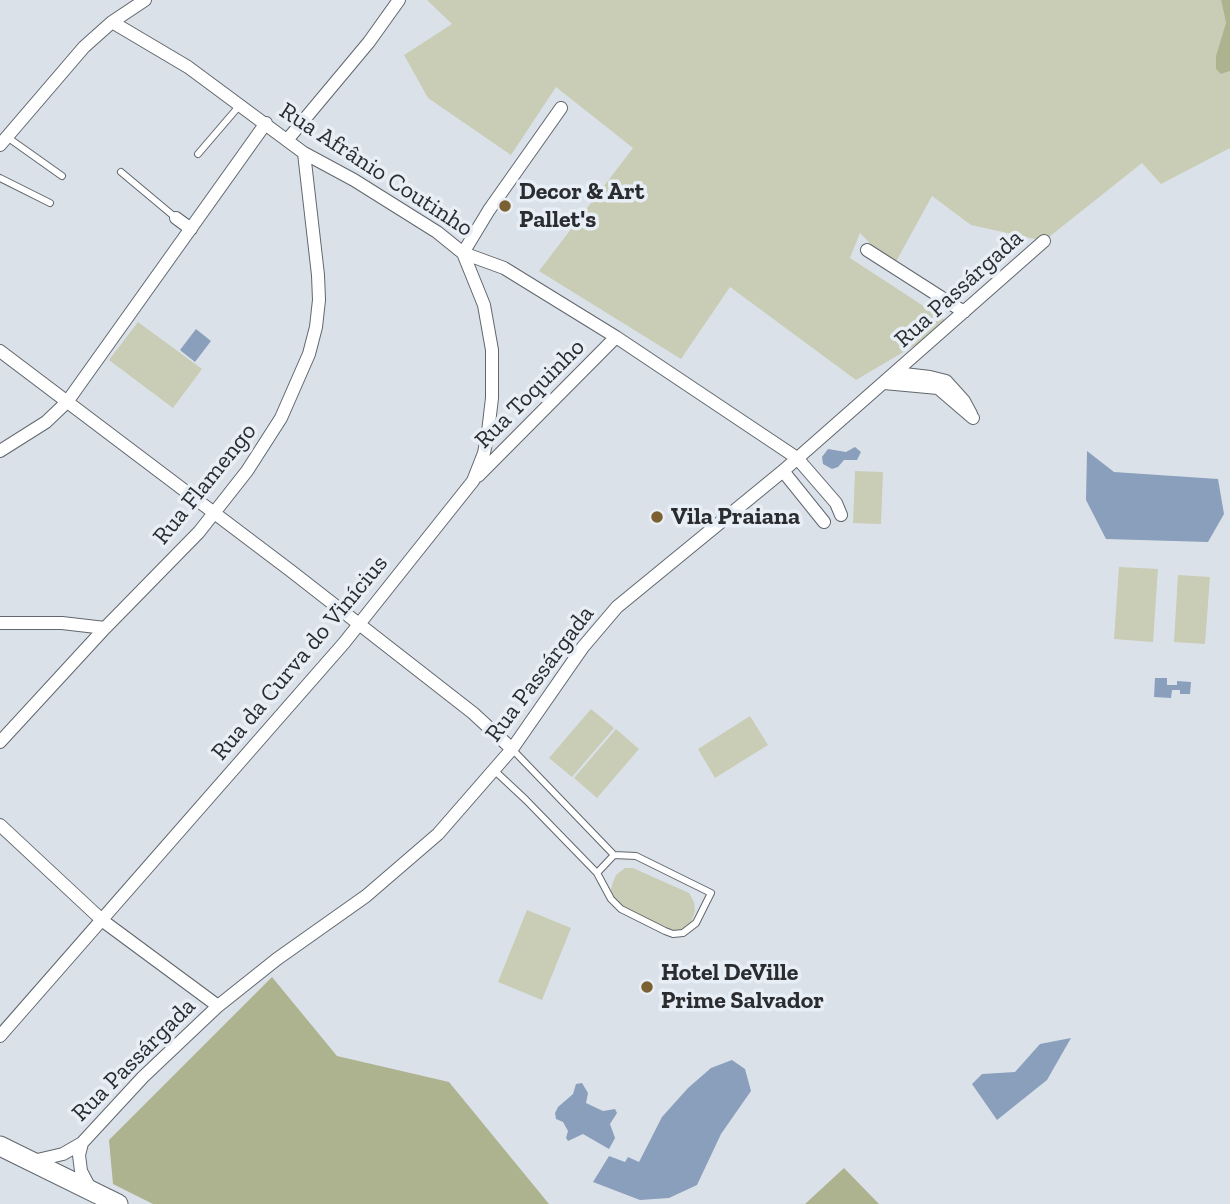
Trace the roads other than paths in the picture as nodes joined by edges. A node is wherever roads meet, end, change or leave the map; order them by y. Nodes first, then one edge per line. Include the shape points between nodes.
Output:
1 (145, 0) edge
2 (400, 0) edge
3 (112, 22) junction
4 (240, 105) junction
5 (561, 107) dead end
6 (266, 123) junction
7 (288, 139) junction
8 (4, 141) edge
9 (304, 153) junction
10 (198, 154) dead end
11 (121, 173) dead end
12 (62, 176) dead end
13 (0, 178) edge
14 (50, 203) dead end
15 (176, 218) joint
16 (191, 229) junction
17 (1044, 241) dead end
18 (867, 250) dead end
19 (463, 253) junction
20 (964, 312) junction
21 (616, 337) junction
22 (0, 351) edge
23 (895, 373) junction
24 (884, 383) junction
25 (67, 402) junction
26 (0, 451) edge
27 (797, 458) junction
28 (783, 471) junction
29 (473, 481) junction
30 (215, 513) junction
31 (841, 515) dead end
32 (824, 522) dead end
33 (0, 623) edge
34 (359, 625) junction
35 (105, 628) junction
36 (0, 742) edge
37 (512, 749) junction
38 (495, 771) junction
39 (0, 825) edge
40 (614, 855) junction
41 (597, 873) junction
42 (103, 921) junction
43 (218, 1006) junction
44 (0, 1036) edge
45 (82, 1143) junction
46 (0, 1146) edge
47 (30, 1161) junction
48 (91, 1191) junction
49 (118, 1204) edge

1 - 3 street
2 - 7 street
3 - 4 street, Rua Afrânio Coutinho via 188,67
3 - 8 street via 59,74
4 - 6 street, Rua Afrânio Coutinho
4 - 10 lane
5 - 19 street
6 - 7 street, Rua Afrânio Coutinho
6 - 16 street
7 - 9 street, Rua Afrânio Coutinho
8 - 12 lane
9 - 19 street, Rua Afrânio Coutinho via 348,176
9 - 30 street, Rua Flamengo via 318,275 316,327 281,418
11 - 15 lane
13 - 14 lane
15 - 16 street
16 - 25 street
17 - 20 street, Rua Passárgada
18 - 20 street
19 - 21 street, Rua Afrânio Coutinho via 504,268
19 - 29 street, Rua da Curva do Vinícius via 484,305 492,350 488,432
20 - 23 street, Rua Passárgada
21 - 27 street, Rua Afrânio Coutinho
21 - 29 street, Rua Toquinho
22 - 25 street
23 - 24 street, Rua Passárgada
23 - 24 street via 946,381 973,418 938,388
24 - 27 street, Rua Passárgada
25 - 26 street via 46,422
25 - 30 street
27 - 28 street, Rua Passárgada
27 - 31 street, Rua Afrânio Coutinho
28 - 32 street
28 - 37 street, Rua Passárgada via 612,612
29 - 34 street, Rua da Curva do Vinícius
30 - 34 street
30 - 35 street, Rua Flamengo
33 - 35 street
34 - 37 street
34 - 42 street, Rua da Curva do Vinícius
35 - 36 street, Rua Flamengo
37 - 38 street, Rua Passárgada
37 - 40 lane
38 - 41 lane
38 - 43 street, Rua Passárgada via 447,825 366,896
39 - 42 street
40 - 41 lane
40 - 41 lane via 636,856 711,893 696,923 673,934 621,909
42 - 43 street
42 - 44 street, Rua da Curva do Vinícius
43 - 45 street, Rua Passárgada
45 - 47 street, Rua Passárgada via 63,1154
45 - 48 street, Rua Passárgada via 81,1171
46 - 47 main road
47 - 48 main road
48 - 49 main road

